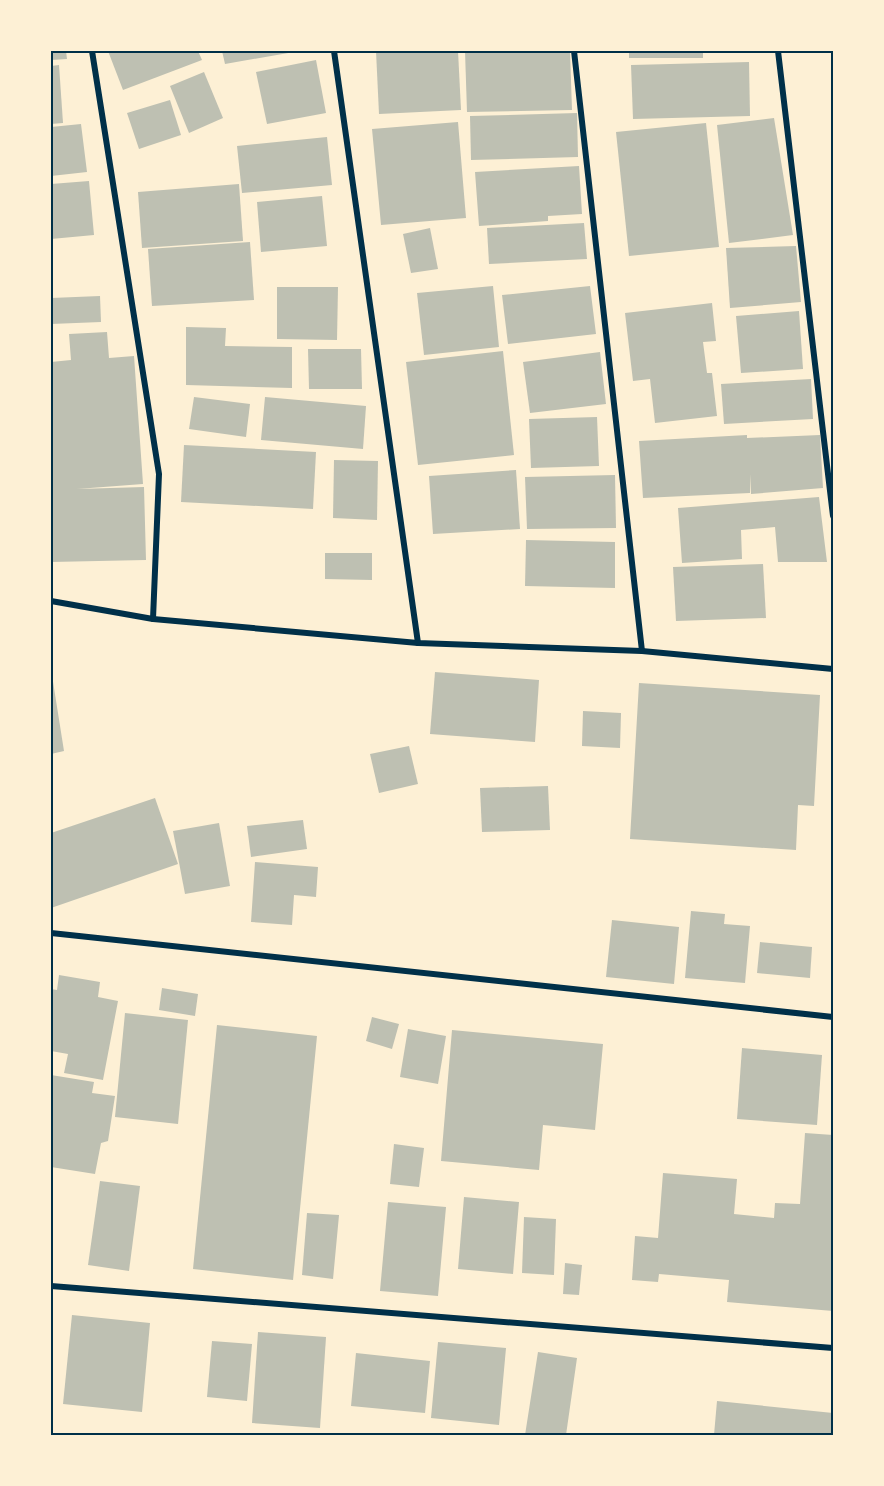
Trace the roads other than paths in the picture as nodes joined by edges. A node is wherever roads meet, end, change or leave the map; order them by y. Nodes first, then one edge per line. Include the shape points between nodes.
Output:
1 (92, 51) edge
2 (334, 51) edge
3 (574, 51) edge
4 (778, 51) edge
5 (833, 516) edge
6 (51, 601) edge
7 (153, 619) junction
8 (418, 643) junction
9 (642, 651) junction
10 (833, 669) edge
11 (51, 933) edge
12 (833, 1017) edge
13 (51, 1286) edge
14 (833, 1348) edge

1 - 7 street via 159,474
2 - 8 street
3 - 9 street
4 - 5 street
6 - 7 street
7 - 8 street
8 - 9 street
9 - 10 street
11 - 12 street
13 - 14 street

